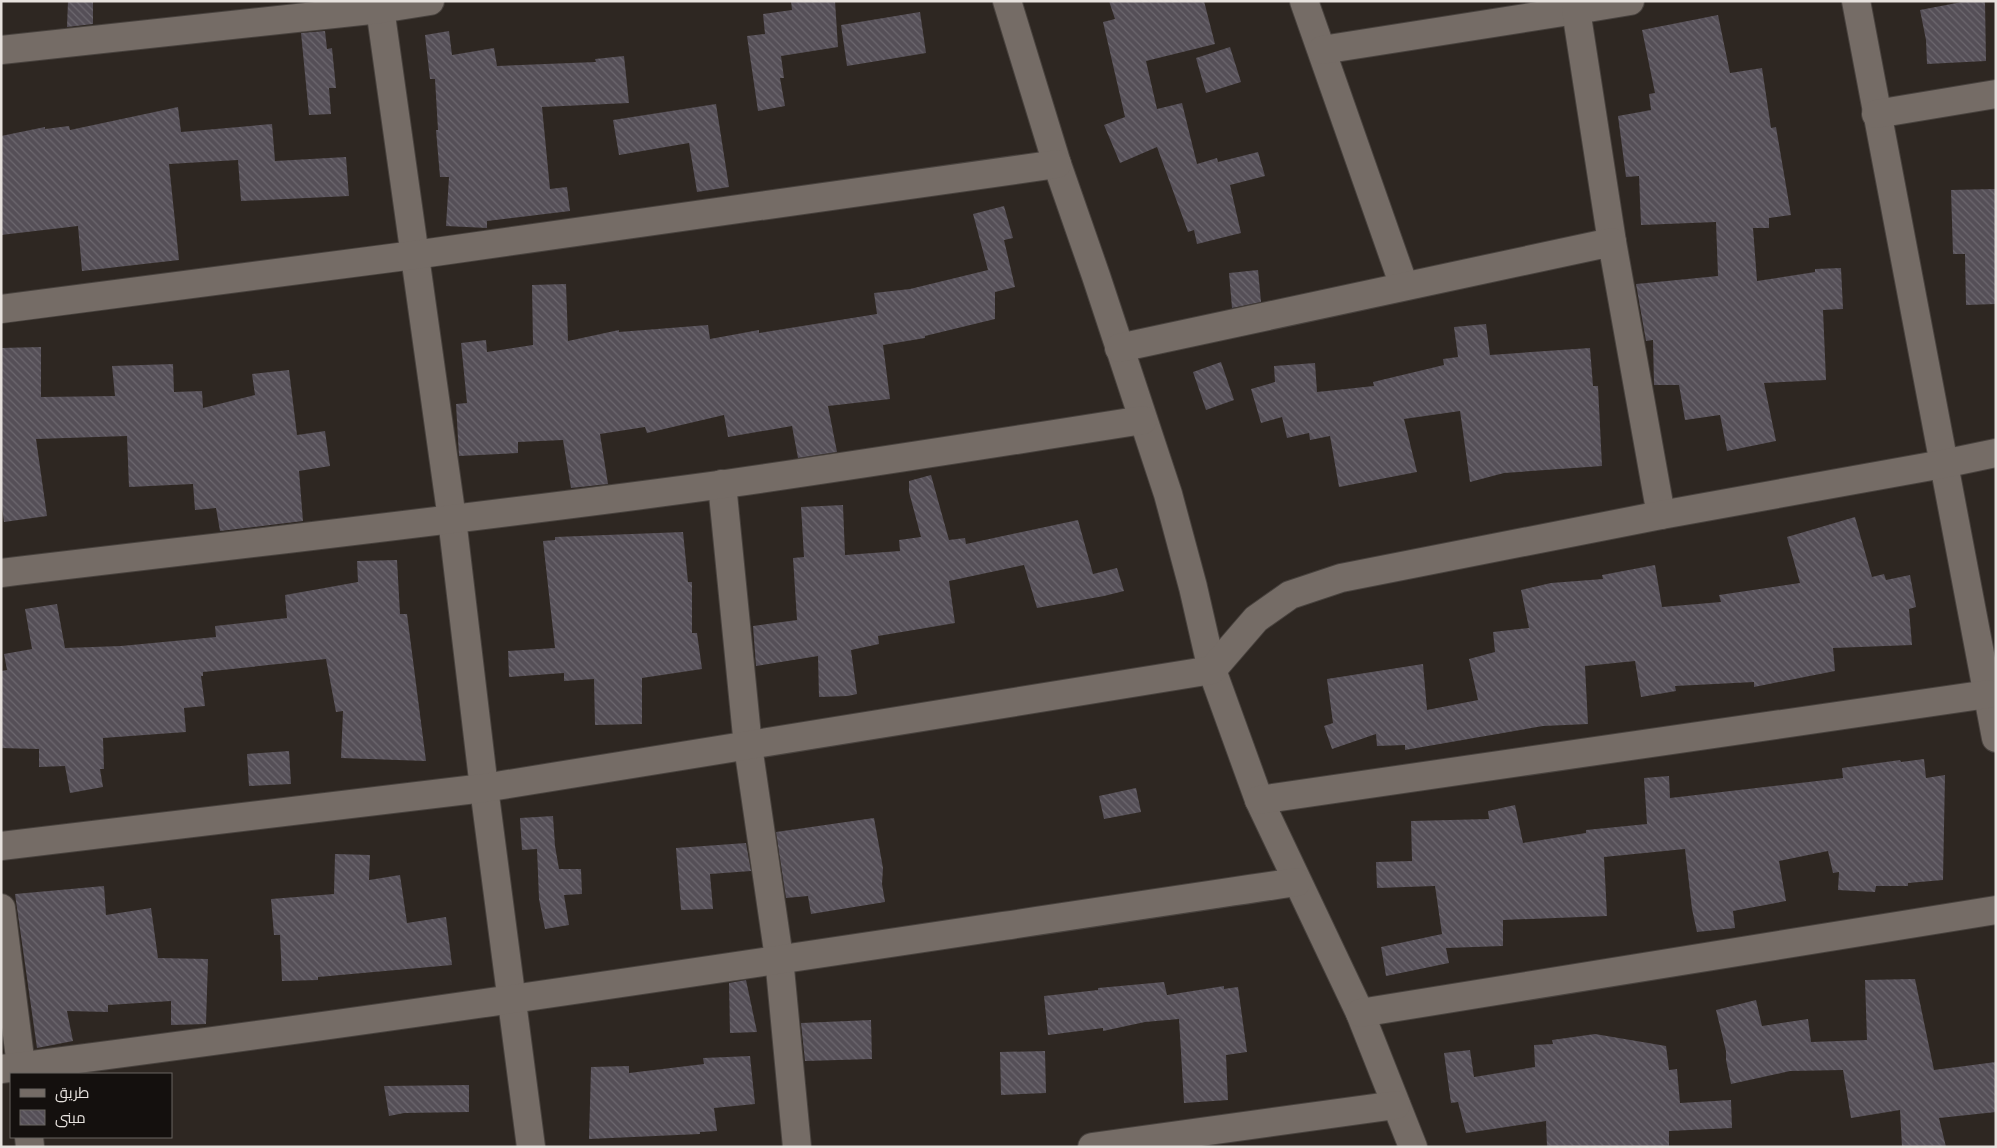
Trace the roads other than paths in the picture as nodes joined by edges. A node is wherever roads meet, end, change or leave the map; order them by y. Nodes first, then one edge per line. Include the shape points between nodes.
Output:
1 (430, 1) edge
2 (1007, 1) edge
3 (1304, 1) edge
4 (1630, 1) edge
5 (1856, 1) edge
6 (380, 5) edge
7 (1576, 10) junction
8 (1, 50) edge
9 (1322, 50) junction
10 (1996, 94) edge
11 (1876, 114) junction
12 (1057, 164) junction
13 (1612, 242) junction
14 (414, 255) junction
15 (1404, 286) junction
16 (1, 309) edge
17 (1119, 348) junction
18 (1143, 420) junction
19 (1996, 453) edge
20 (1943, 464) junction
21 (722, 484) junction
22 (1661, 515) junction
23 (452, 519) junction
24 (1, 573) edge
25 (1212, 670) junction
26 (1988, 694) junction
27 (1996, 738) edge
28 (748, 746) junction
29 (484, 788) junction
30 (1259, 800) junction
31 (1, 846) edge
32 (1298, 882) junction
33 (1, 908) edge
34 (1996, 910) edge
35 (779, 958) junction
36 (512, 1000) junction
37 (1360, 1013) junction
38 (14, 1070) edge
39 (1396, 1105) junction
40 (531, 1147) edge
41 (797, 1147) edge
42 (1092, 1147) edge
43 (1413, 1147) edge

1 - 6 street
2 - 12 street
3 - 9 street
4 - 7 street
5 - 11 street
6 - 8 street
6 - 14 street
7 - 9 street
7 - 13 street
9 - 15 street
10 - 11 street
11 - 20 street
12 - 14 street
12 - 17 street
13 - 15 street
13 - 22 street
14 - 16 street
14 - 23 street
15 - 17 street
17 - 18 street
18 - 21 street
18 - 25 street via 1170,503
19 - 20 street
20 - 22 street
20 - 26 street
21 - 23 street
21 - 28 street
22 - 25 street via 1341,578 1290,595 1256,620
23 - 24 street
23 - 29 street
25 - 28 street
25 - 30 street
26 - 27 street
26 - 30 street
28 - 29 street
28 - 35 street
29 - 31 street
29 - 36 street
30 - 32 street
32 - 35 street
32 - 37 street
33 - 38 street
34 - 37 street
35 - 36 street
35 - 41 street
36 - 38 street
36 - 40 street
37 - 39 street
39 - 42 street
39 - 43 street

